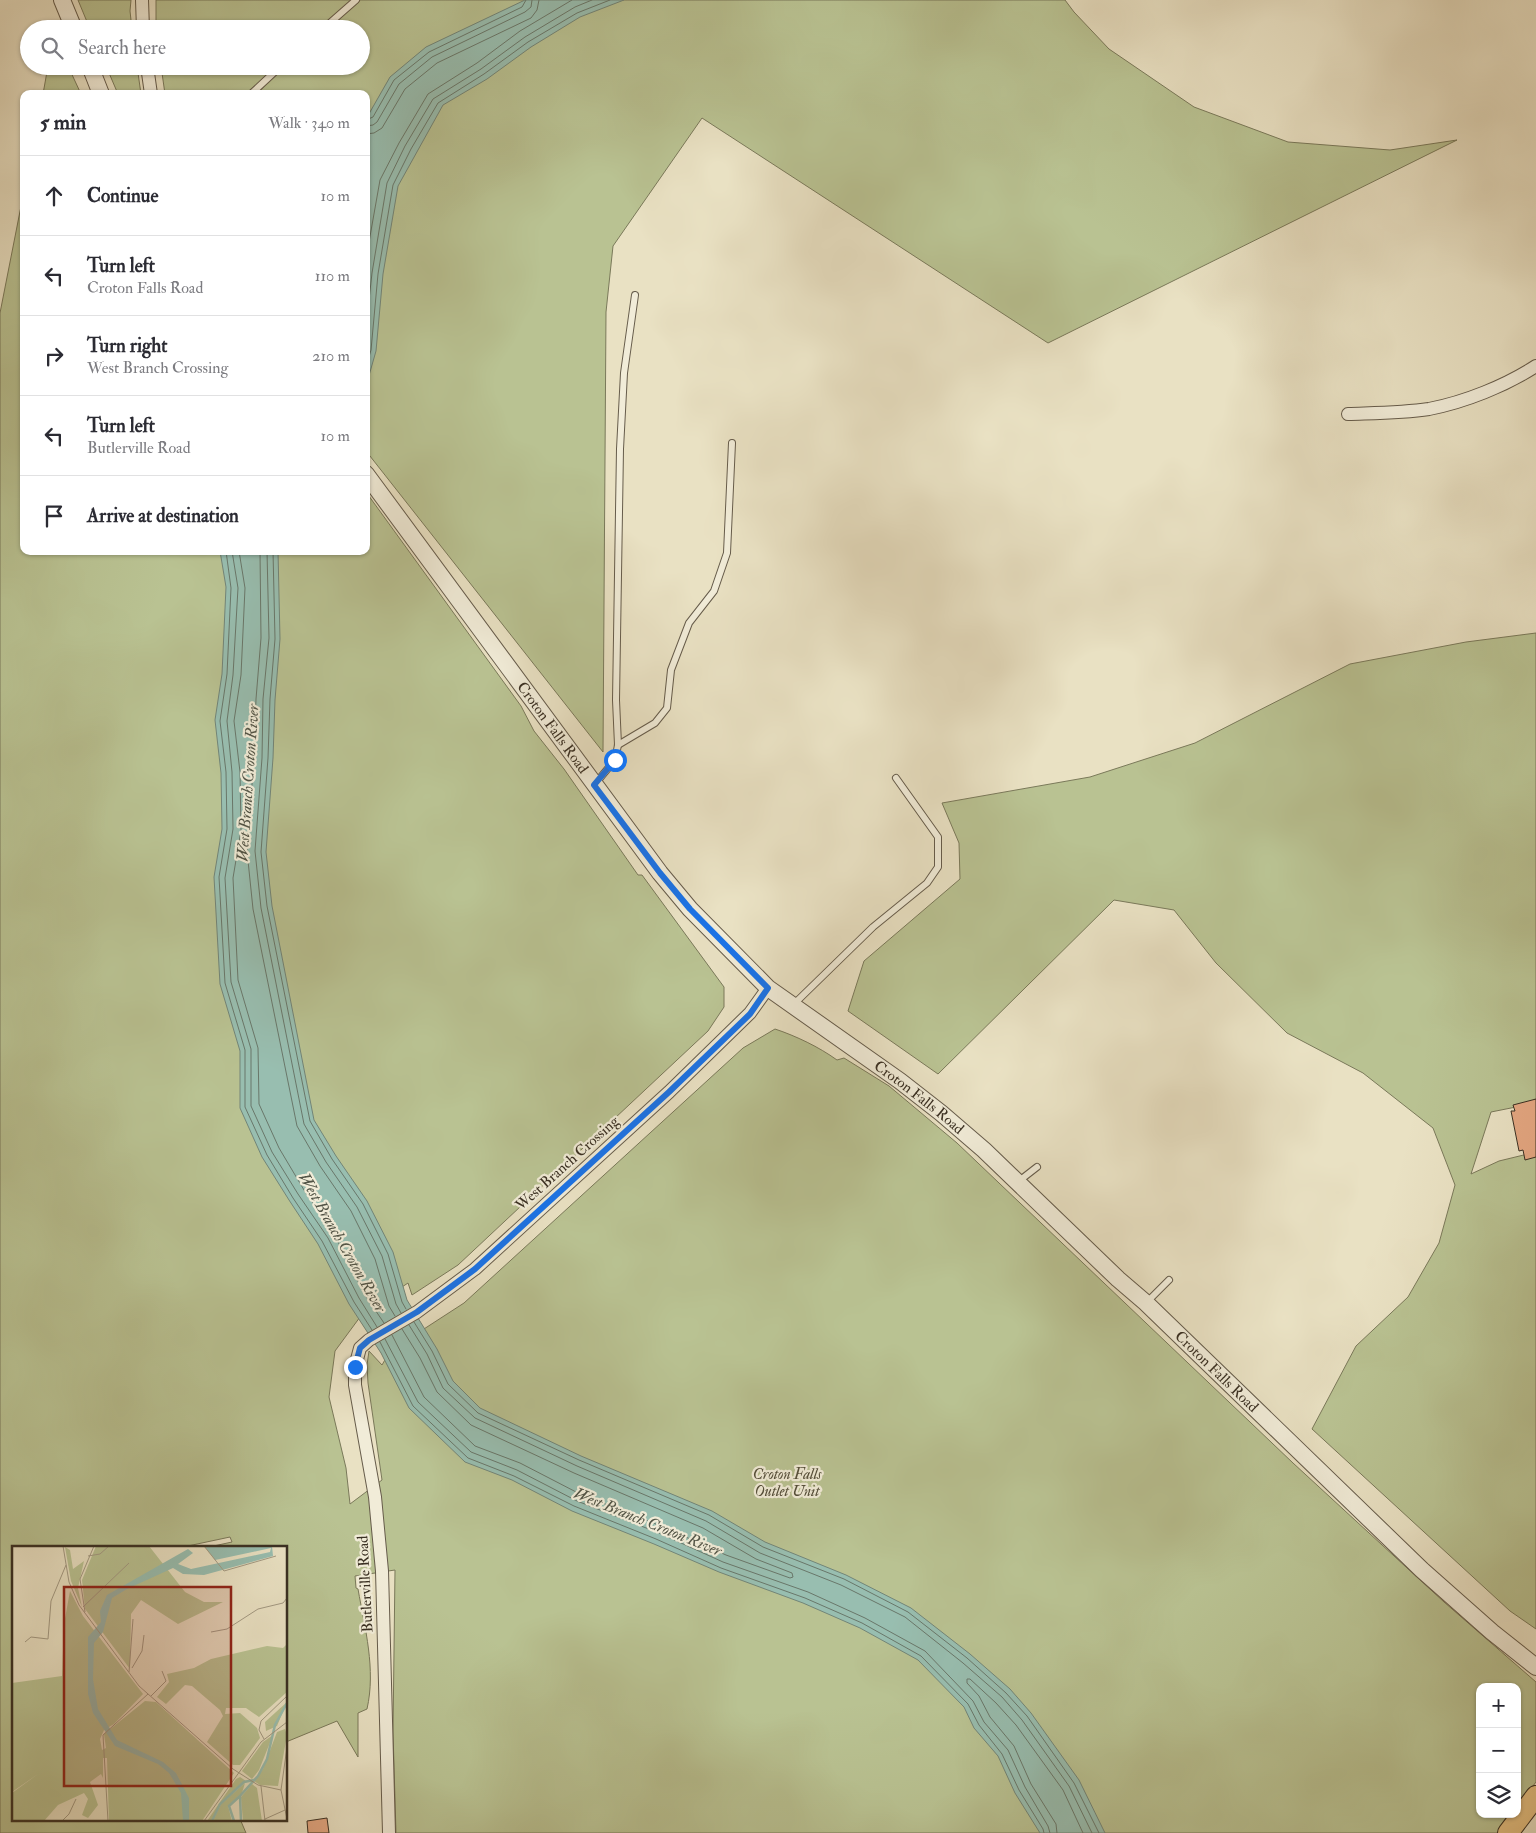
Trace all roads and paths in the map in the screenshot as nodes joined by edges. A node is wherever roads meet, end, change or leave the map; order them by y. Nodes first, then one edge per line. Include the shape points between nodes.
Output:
1 (62, 0) edge
2 (142, 0) edge
3 (356, 0) edge
4 (70, 20) edge
5 (143, 20) edge
6 (333, 20) edge
7 (94, 75) edge
8 (148, 75) edge
9 (271, 75) edge
10 (99, 90) edge
11 (150, 90) edge
12 (255, 90) edge
13 (635, 296) dead end
14 (1536, 366) edge
15 (1348, 414) dead end
16 (732, 443) dead end
17 (370, 479) edge
18 (618, 745) junction
19 (896, 778) dead end
20 (594, 785) junction
21 (768, 988) junction
22 (793, 1005) junction
23 (1038, 1167) dead end
24 (1018, 1182) junction
25 (1169, 1280) dead end
26 (1146, 1303) junction
27 (369, 1340) joint
28 (1536, 1666) edge
29 (1536, 1796) edge
30 (389, 1833) edge
31 (1508, 1833) edge

1 - 4 street
2 - 5 street
3 - 6 lane
7 - 10 street
8 - 11 street
9 - 12 lane
13 - 18 lane via 624,373 620,449
14 - 15 street via 1499,386 1430,409
16 - 18 lane via 727,553 714,591 689,623 671,670 667,708 655,723
17 - 20 street, Croton Falls Road
18 - 20 lane via 615,760
19 - 22 lane via 938,837 938,867 927,883 873,927
20 - 21 street, Croton Falls Road via 690,909
21 - 22 street, Croton Falls Road
21 - 27 street, West Branch Crossing via 750,1014 475,1269 417,1312
22 - 24 street, Croton Falls Road via 900,1081
23 - 24 lane
24 - 26 street, Croton Falls Road
25 - 26 lane
26 - 28 street, Croton Falls Road via 1422,1570
27 - 30 street, Butlerville Road via 360,1348 355,1385 375,1497 382,1571
29 - 31 main road

